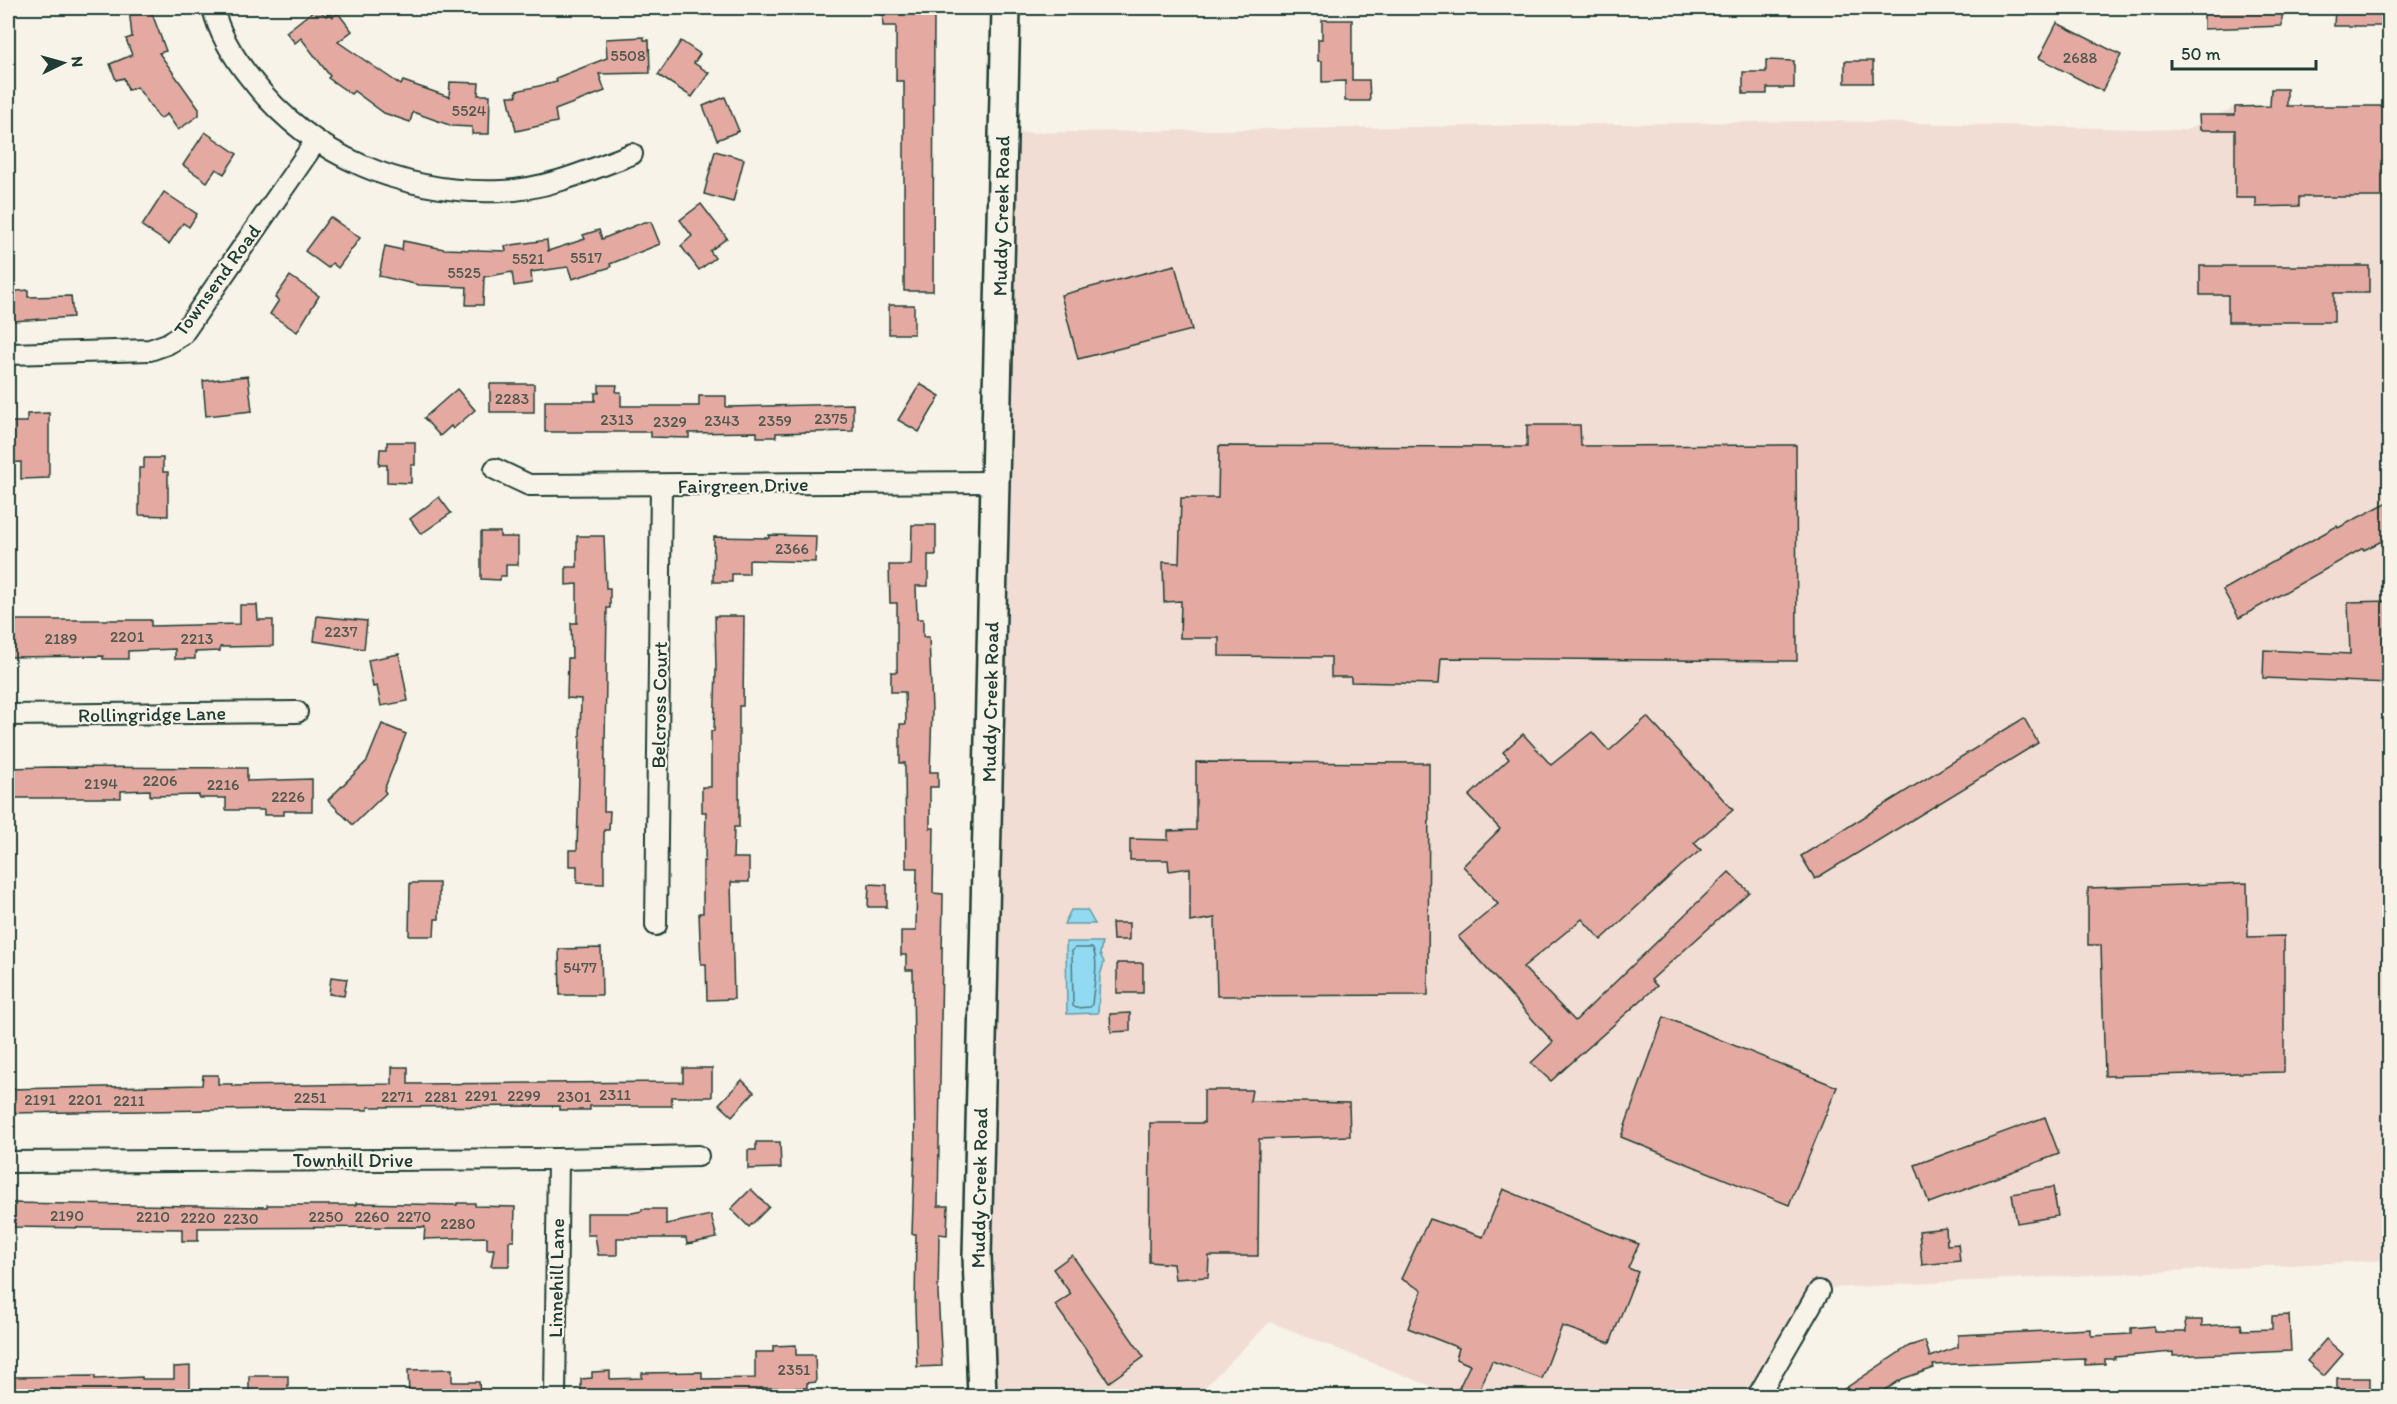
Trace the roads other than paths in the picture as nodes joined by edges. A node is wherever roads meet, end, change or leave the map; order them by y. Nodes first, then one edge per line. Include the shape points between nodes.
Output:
1 (213, 8) edge
2 (1006, 8) edge
3 (316, 141) junction
4 (632, 154) dead end
5 (8, 354) edge
6 (495, 469) dead end
7 (995, 482) junction
8 (661, 486) junction
9 (297, 712) dead end
10 (8, 715) edge
11 (656, 925) dead end
12 (698, 1156) dead end
13 (558, 1159) junction
14 (8, 1162) edge
15 (1819, 1292) dead end
16 (555, 1396) edge
17 (982, 1396) edge
18 (1758, 1396) edge

1 - 3 street via 226,43 259,90
2 - 7 street, Muddy Creek Road
3 - 4 street via 388,177 459,191 540,186
3 - 5 street, Townsend Road via 182,335 150,350
6 - 8 street, Fairgreen Drive via 529,485
7 - 8 street, Fairgreen Drive
7 - 17 street, Muddy Creek Road via 977,1256
8 - 11 street, Belcross Court
9 - 10 street, Rollingridge Lane
12 - 13 street, Townhill Drive
13 - 14 street, Townhill Drive
13 - 16 street, Linnehill Lane
15 - 18 street

